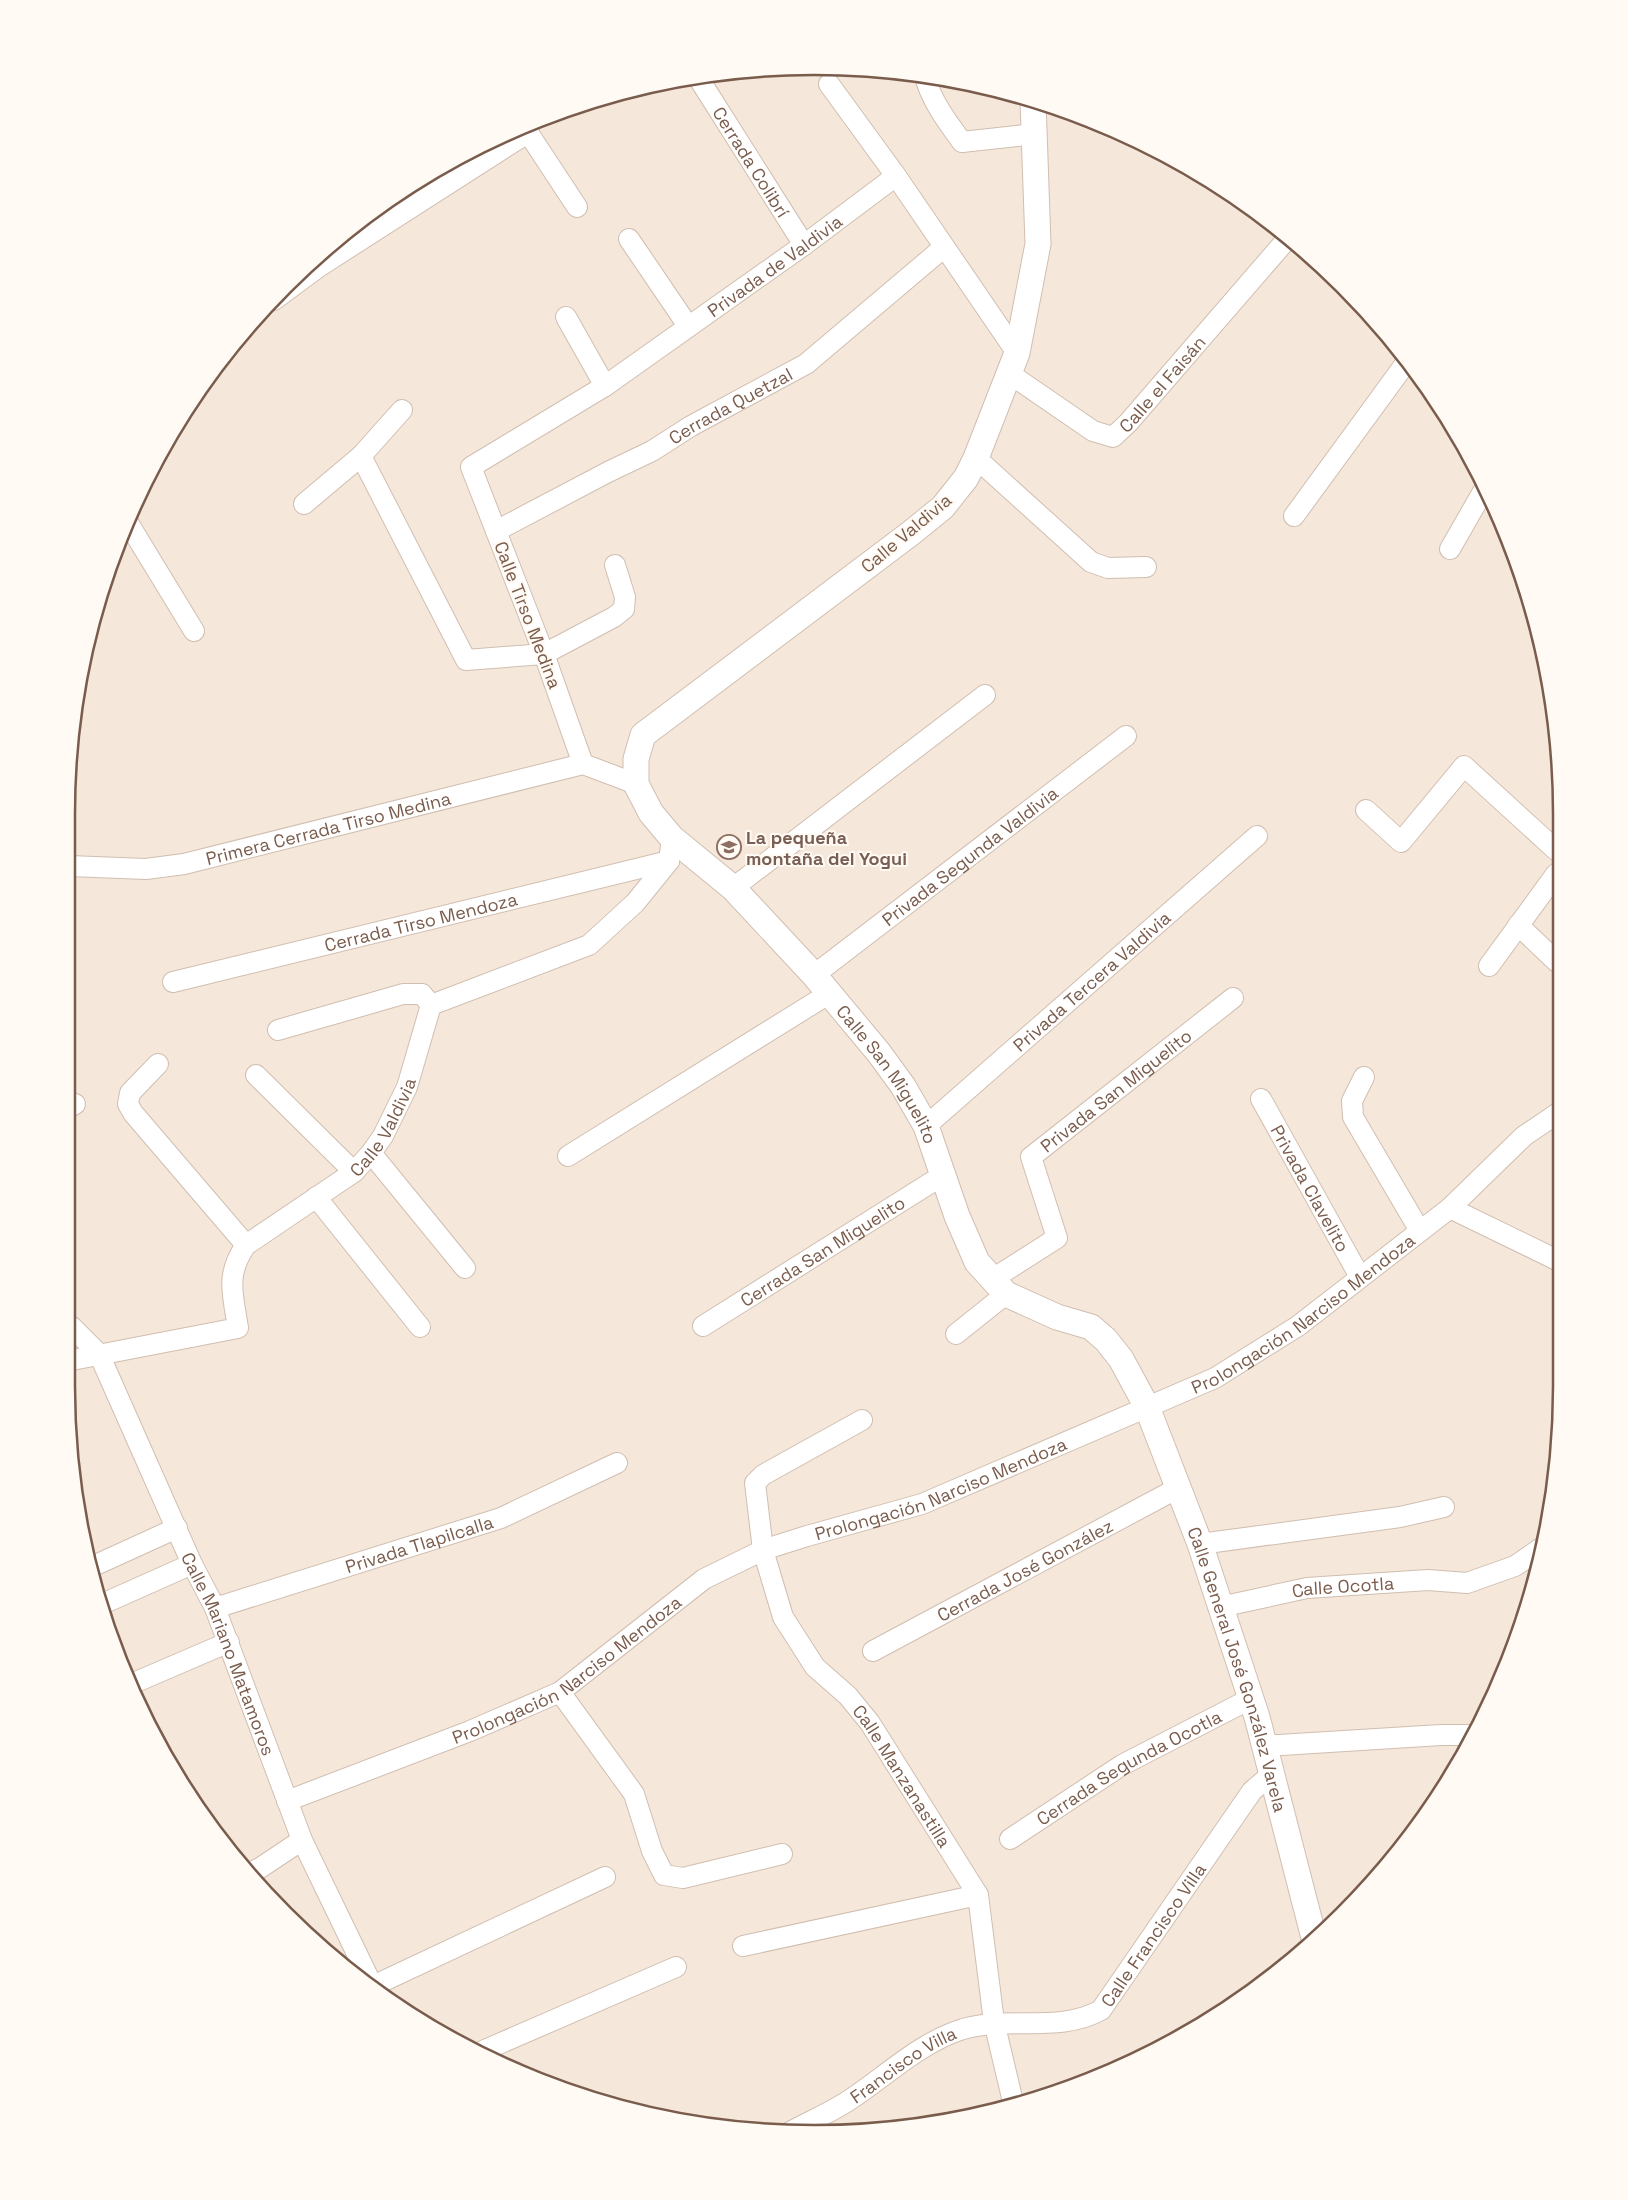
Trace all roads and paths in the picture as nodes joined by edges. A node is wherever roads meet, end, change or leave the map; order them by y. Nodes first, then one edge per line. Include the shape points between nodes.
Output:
1 (701, 84) edge
2 (829, 84) dead end
3 (926, 84) edge
4 (1033, 108) edge
5 (528, 132) edge
6 (1035, 134) junction
7 (512, 140) edge
8 (896, 176) junction
9 (577, 207) dead end
10 (629, 239) dead end
11 (1283, 244) edge
12 (804, 245) junction
13 (944, 248) junction
14 (326, 259) edge
15 (566, 317) dead end
16 (688, 326) junction
17 (1014, 364) junction
18 (1403, 368) edge
19 (605, 386) junction
20 (402, 410) dead end
21 (361, 456) junction
22 (976, 458) junction
23 (471, 467) joint
24 (1481, 495) edge
25 (304, 504) dead end
26 (1294, 516) dead end
27 (132, 529) edge
28 (496, 531) junction
29 (1450, 549) dead end
30 (614, 565) dead end
31 (1146, 566) dead end
32 (194, 631) dead end
33 (544, 654) junction
34 (985, 695) dead end
35 (1126, 736) dead end
36 (583, 764) junction
37 (636, 784) junction
38 (1366, 810) dead end
39 (1257, 836) dead end
40 (1553, 847) edge
41 (671, 849) junction
42 (75, 866) edge
43 (1553, 878) edge
44 (732, 888) junction
45 (1518, 925) junction
46 (1553, 958) edge
47 (1488, 966) dead end
48 (814, 975) junction
49 (173, 982) dead end
50 (830, 993) junction
51 (1234, 998) dead end
52 (431, 1005) junction
53 (278, 1030) dead end
54 (158, 1064) dead end
55 (256, 1075) dead end
56 (1364, 1077) dead end
57 (1261, 1099) dead end
58 (1553, 1117) edge
59 (926, 1126) junction
60 (371, 1153) junction
61 (568, 1156) dead end
62 (354, 1172) junction
63 (943, 1175) junction
64 (316, 1197) junction
65 (1450, 1208) junction
66 (1420, 1231) junction
67 (246, 1245) junction
68 (1553, 1258) edge
69 (465, 1268) dead end
70 (1360, 1277) junction
71 (998, 1287) junction
72 (420, 1326) dead end
73 (703, 1326) dead end
74 (75, 1330) edge
75 (956, 1334) dead end
76 (99, 1354) junction
77 (75, 1359) edge
78 (1148, 1407) junction
79 (862, 1420) dead end
80 (617, 1463) dead end
81 (1178, 1488) junction
82 (1444, 1507) dead end
83 (178, 1528) junction
84 (1200, 1544) junction
85 (763, 1550) junction
86 (1533, 1554) edge
87 (192, 1564) junction
88 (97, 1565) edge
89 (107, 1602) edge
90 (1220, 1607) junction
91 (215, 1608) junction
92 (228, 1642) junction
93 (873, 1651) dead end
94 (137, 1682) edge
95 (560, 1692) junction
96 (1250, 1699) junction
97 (1465, 1735) edge
98 (1264, 1746) junction
99 (1272, 1774) junction
100 (287, 1801) junction
101 (1010, 1839) dead end
102 (302, 1840) junction
103 (782, 1854) dead end
104 (256, 1870) edge
105 (605, 1877) dead end
106 (978, 1895) junction
107 (1312, 1932) edge
108 (743, 1946) dead end
109 (676, 1967) dead end
110 (367, 1974) edge
111 (380, 1984) edge
112 (994, 2022) junction
113 (487, 2049) edge
114 (1012, 2098) edge
115 (804, 2125) edge

1 - 12 street, Cerrada Colibrí
2 - 8 street
3 - 6 street via 962,142
4 - 6 street, Calle Valdivia
5 - 9 street
6 - 17 street, Calle Valdivia via 1038,244
7 - 14 street
8 - 12 street, Privada de Valdivia
8 - 13 street
10 - 16 street
11 - 17 street, Calle el Faisán via 1113,437 1093,430
12 - 16 street, Privada de Valdivia
13 - 17 street
13 - 28 street, Cerrada Quetzal via 806,364 691,426 652,452
15 - 19 street
16 - 19 street, Privada de Valdivia
17 - 22 street, Calle Valdivia
18 - 26 street
19 - 23 street, Privada de Valdivia
20 - 21 street
21 - 25 street
21 - 33 street via 466,660
22 - 31 street via 1091,562 1108,568
22 - 37 street, Calle Valdivia via 966,478 936,512 643,735 636,759
23 - 28 street, Calle Tirso Medina
24 - 29 street
27 - 32 street
28 - 33 street, Calle Tirso Medina
30 - 33 street via 625,597 624,609
33 - 36 street, Calle Tirso Medina
34 - 44 street
35 - 48 street, Privada Segunda Valdivia
36 - 37 street
36 - 42 street, Primera Cerrada Tirso Medina via 184,864 146,869
37 - 41 street, Calle San Miguelito
38 - 40 street via 1401,842 1464,766
39 - 59 street, Privada Tercera Valdivia
41 - 44 street, Calle San Miguelito
41 - 49 street, Cerrada Tirso Mendoza
41 - 52 street via 635,904 589,945
43 - 45 street
44 - 48 street, Calle San Miguelito
45 - 46 street
45 - 47 street
48 - 50 street, Calle San Miguelito
50 - 59 street, Calle San Miguelito via 903,1086
50 - 61 street
51 - 71 street, Privada San Miguelito via 1031,1157 1057,1238
52 - 53 street via 422,994 403,994
52 - 60 street, Calle Valdivia via 407,1086 383,1136
54 - 67 street via 130,1093 128,1104
55 - 62 street
56 - 66 street via 1352,1101 1353,1116
57 - 70 street, Privada Clavelito
58 - 65 street, Prolongación Narciso Mendoza via 1524,1136
59 - 63 street, Calle San Miguelito
60 - 62 street, Calle Valdivia
60 - 69 street
62 - 64 street, Calle Valdivia
63 - 71 street, Calle San Miguelito via 977,1262
63 - 73 street, Cerrada San Miguelito
64 - 67 street, Calle Valdivia
64 - 72 street
65 - 66 street, Prolongación Narciso Mendoza
65 - 68 street
66 - 70 street, Prolongación Narciso Mendoza
67 - 76 street, Calle Valdivia via 237,1258 231,1278 238,1328
70 - 78 street, Prolongación Narciso Mendoza via 1298,1326 1215,1378
71 - 75 street
71 - 78 street, Calle San Miguelito via 1057,1317 1092,1327 1121,1359
74 - 76 street, Calle Mariano Matamoros
76 - 77 street, Calle Valdivia
76 - 83 street, Calle Mariano Matamoros
78 - 81 street, Calle General José González Varela
78 - 85 street, Prolongación Narciso Mendoza via 922,1504
79 - 85 street, Calle Manzanastilla via 763,1475 755,1483
80 - 91 street, Privada Tlapilcalla via 501,1518
81 - 84 street, Calle General José González Varela
81 - 93 street, Cerrada José González
82 - 84 street via 1400,1517
83 - 87 street, Calle Mariano Matamoros
83 - 88 street
84 - 90 street, Calle General José González Varela
85 - 95 street, Prolongación Narciso Mendoza via 704,1580
85 - 106 street, Calle Manzanastilla via 782,1617 815,1667 848,1696 870,1723
86 - 90 street, Calle Ocotla via 1515,1566 1467,1582 1428,1580 1307,1588
87 - 89 street
87 - 91 street, Calle Mariano Matamoros
90 - 96 street, Calle General José González Varela
91 - 92 street, Calle Mariano Matamoros
92 - 94 street
92 - 100 street, Calle Mariano Matamoros
95 - 100 street, Prolongación Narciso Mendoza via 470,1731
95 - 103 street via 634,1794 652,1852 664,1875 683,1878
96 - 98 street, Calle General José González Varela
96 - 101 street, Cerrada Segunda Ocotla via 1122,1765
97 - 98 street
98 - 99 street, Calle General José González Varela
99 - 107 street, Calle General José González Varela
99 - 112 street, Calle Francisco Villa via 1252,1791 1101,2010 1087,2018 1068,2022
100 - 102 street, Calle Mariano Matamoros
102 - 104 street
102 - 110 street, Calle Mariano Matamoros
105 - 111 street
106 - 108 street
106 - 112 street, Calle Manzanastilla
109 - 113 street
112 - 114 street, Calle Manzanastilla
112 - 115 street, Francisco Villa via 932,2042 849,2101

